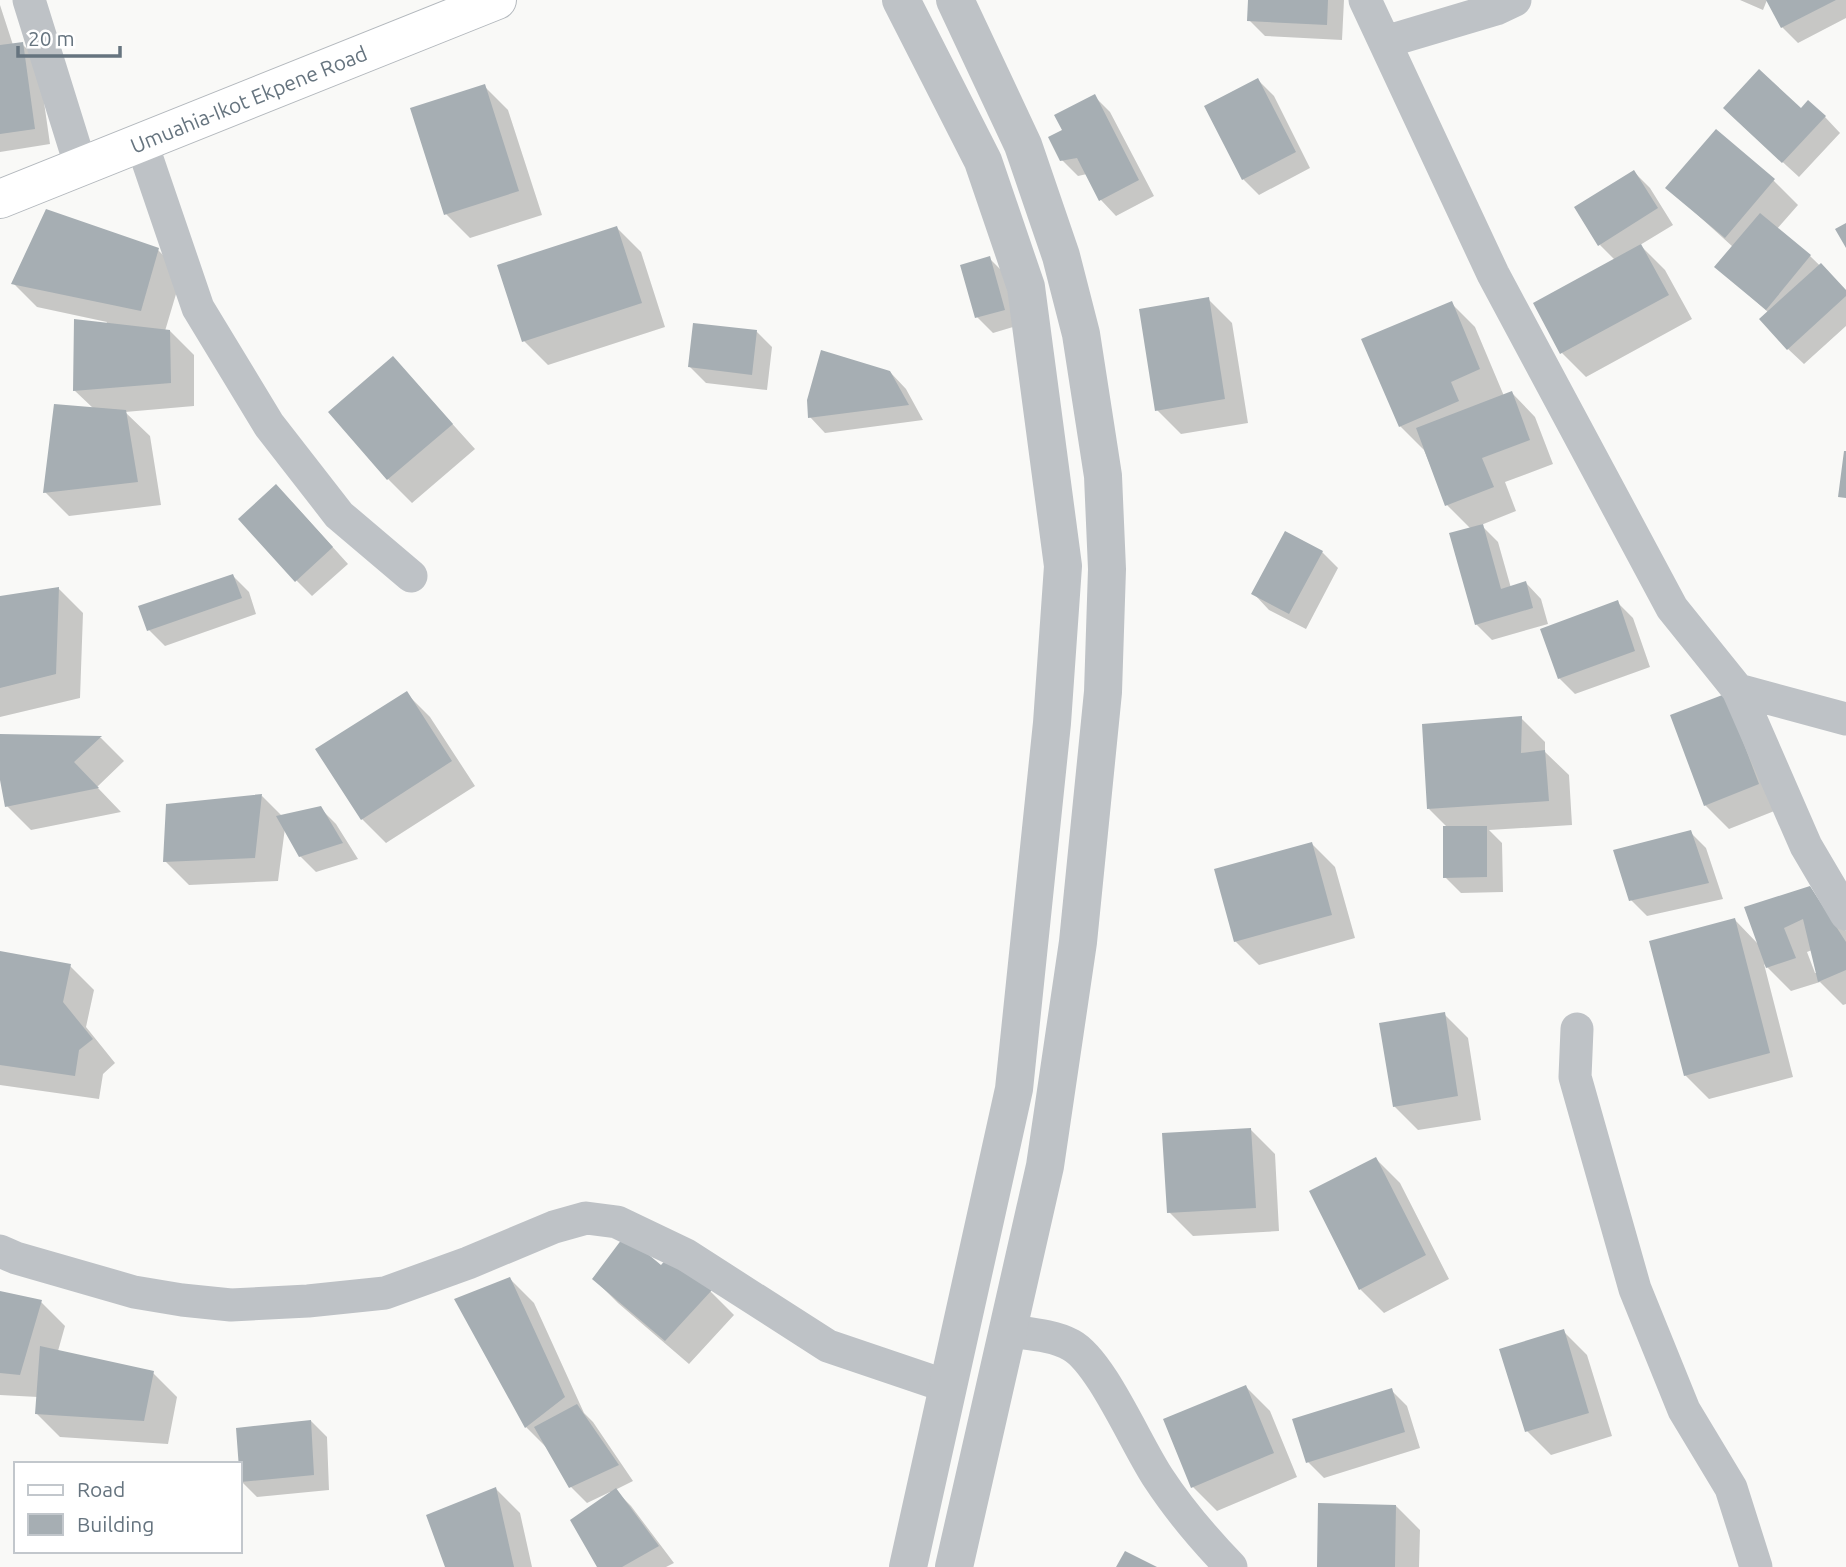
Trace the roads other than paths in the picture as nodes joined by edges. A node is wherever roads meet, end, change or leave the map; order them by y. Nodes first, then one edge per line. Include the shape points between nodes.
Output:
1 (29, 0) edge
2 (901, 0) edge
3 (955, 0) edge
4 (1364, 0) edge
5 (1515, 0) edge
6 (492, 1) edge
7 (1385, 42) junction
8 (142, 144) junction
9 (81, 167) junction
10 (0, 199) edge
11 (411, 576) dead end
12 (1738, 690) junction
13 (1846, 719) edge
14 (1846, 914) edge
15 (1577, 1029) dead end
16 (0, 1251) edge
17 (1008, 1331) junction
18 (949, 1387) junction
19 (908, 1567) edge
20 (954, 1567) edge
21 (1231, 1567) edge
22 (1756, 1567) edge

1 - 9 street
2 - 18 street via 983,161 1026,287 1063,566 1052,723 1014,1089
3 - 17 street via 1023,145 1061,256 1081,334 1103,475 1103,692 1078,942 1045,1166
4 - 7 street
5 - 7 street
6 - 8 main road, Umuahia-Ikot Ekpene Road
7 - 12 street via 1493,274 1672,607
8 - 9 main road, Umuahia-Ikot Ekpene Road
8 - 11 street via 198,308 269,425 339,515
9 - 10 main road, Umuahia-Ikot Ekpene Road
12 - 13 street
12 - 14 street via 1806,846
15 - 22 street via 1575,1077 1635,1289 1684,1410 1731,1488
16 - 18 street via 134,1292 231,1305 385,1293 554,1227 586,1219 617,1222 686,1255 828,1346
17 - 20 street
17 - 21 street via 1072,1345 1093,1365 1159,1479 1200,1535
18 - 19 street

